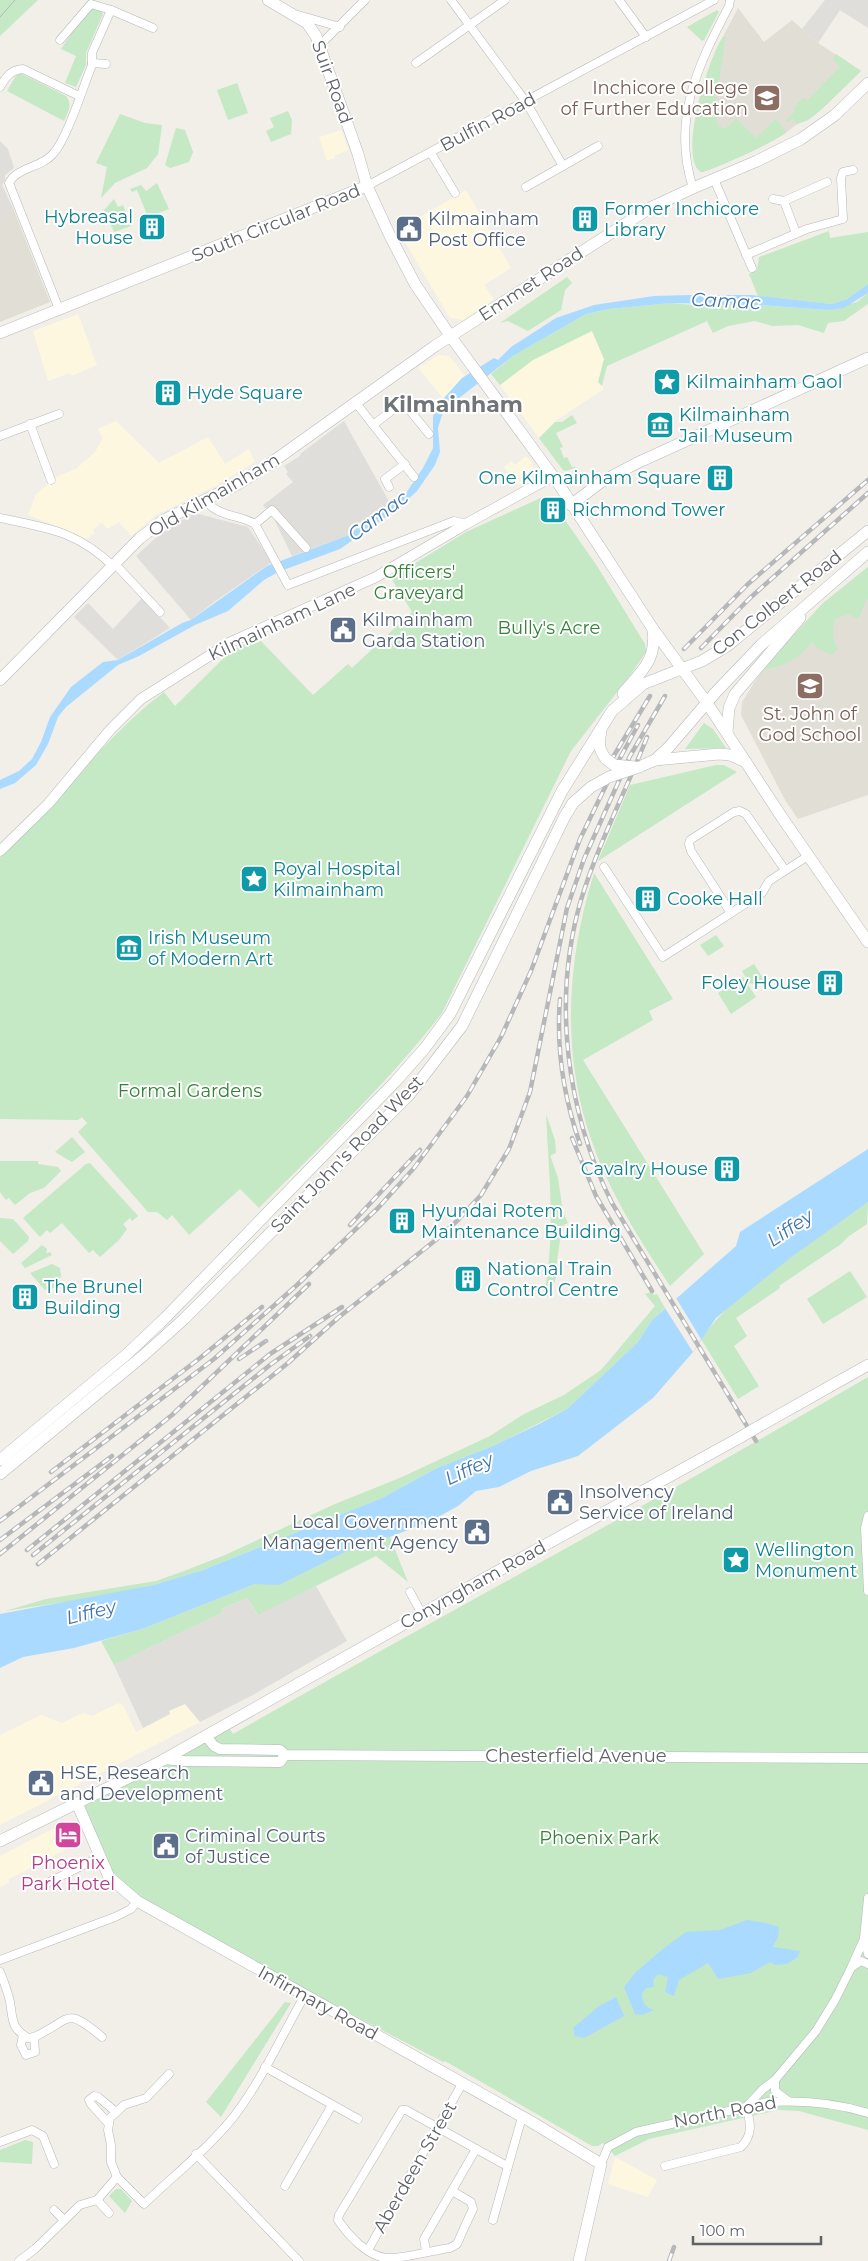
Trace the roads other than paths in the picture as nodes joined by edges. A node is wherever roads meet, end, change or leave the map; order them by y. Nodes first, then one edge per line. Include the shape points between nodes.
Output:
1 (268, 0) edge
2 (365, 0) edge
3 (451, 0) edge
4 (505, 0) edge
5 (619, 0) edge
6 (714, 0) edge
7 (730, 0) edge
8 (111, 10) junction
9 (296, 15) junction
10 (470, 25) junction
11 (340, 26) junction
12 (153, 28) dead end
13 (646, 37) junction
14 (60, 40) dead end
15 (320, 46) junction
16 (92, 63) junction
17 (416, 63) dead end
18 (106, 64) dead end
19 (868, 83) edge
20 (0, 87) edge
21 (79, 96) junction
22 (526, 102) junction
23 (598, 146) dead end
24 (432, 153) junction
25 (563, 166) junction
26 (853, 170) dead end
27 (714, 179) junction
28 (827, 182) dead end
29 (367, 186) junction
30 (526, 187) dead end
31 (693, 188) junction
32 (455, 193) dead end
33 (773, 199) dead end
34 (784, 201) junction
35 (796, 233) junction
36 (746, 255) junction
37 (752, 268) dead end
38 (58, 309) junction
39 (0, 333) edge
40 (451, 337) junction
41 (868, 358) edge
42 (356, 402) junction
43 (59, 414) dead end
44 (30, 424) junction
45 (374, 425) junction
46 (429, 434) dead end
47 (0, 436) edge
48 (405, 464) junction
49 (553, 476) junction
50 (414, 477) dead end
51 (52, 480) dead end
52 (389, 487) dead end
53 (206, 500) junction
54 (571, 505) junction
55 (0, 518) edge
56 (257, 522) junction
57 (466, 524) junction
58 (868, 531) edge
59 (306, 548) dead end
60 (868, 552) edge
61 (114, 565) junction
62 (846, 570) junction
63 (160, 612) dead end
64 (653, 629) junction
65 (681, 668) junction
66 (0, 680) edge
67 (707, 702) junction
68 (612, 711) junction
69 (603, 726) junction
70 (727, 732) junction
71 (655, 760) junction
72 (746, 762) junction
73 (639, 767) junction
74 (0, 851) edge
75 (808, 856) junction
76 (604, 867) dead end
77 (785, 870) junction
78 (731, 912) junction
79 (868, 942) edge
80 (868, 1365) edge
81 (0, 1460) edge
82 (0, 1474) edge
83 (868, 1516) edge
84 (868, 1591) edge
85 (410, 1592) dead end
86 (422, 1614) junction
87 (206, 1736) junction
88 (285, 1755) junction
89 (868, 1758) edge
90 (164, 1759) junction
91 (77, 1803) junction
92 (0, 1841) edge
93 (100, 1857) junction
94 (47, 1883) dead end
95 (868, 1898) edge
96 (137, 1902) junction
97 (864, 1939) junction
98 (868, 1954) edge
99 (0, 1960) edge
100 (868, 1964) edge
101 (851, 1968) junction
102 (0, 1972) edge
103 (305, 1995) junction
104 (23, 2035) junction
105 (34, 2037) junction
106 (102, 2037) dead end
107 (265, 2067) junction
108 (169, 2074) dead end
109 (775, 2080) junction
110 (462, 2084) junction
111 (788, 2100) junction
112 (332, 2105) junction
113 (746, 2107) junction
114 (116, 2112) junction
115 (868, 2113) edge
116 (522, 2117) junction
117 (358, 2119) dead end
118 (108, 2123) junction
119 (439, 2128) junction
120 (0, 2142) edge
121 (476, 2149) junction
122 (196, 2154) junction
123 (603, 2159) junction
124 (54, 2164) dead end
125 (507, 2166) junction
126 (665, 2166) dead end
127 (117, 2177) junction
128 (285, 2186) dead end
129 (452, 2191) junction
130 (97, 2200) junction
131 (54, 2210) dead end
132 (109, 2213) dead end
133 (64, 2220) junction
134 (493, 2220) dead end
135 (368, 2250) junction
136 (426, 2251) junction
137 (19, 2261) edge
138 (299, 2261) edge
139 (579, 2261) edge

1 - 9 main road, Suir Road
2 - 11 street
3 - 10 street
4 - 10 street
5 - 13 street
6 - 13 street, Bulfin Road
7 - 31 street via 695,79 686,116 684,150
8 - 12 street
8 - 14 street via 91,4
8 - 16 street via 92,53
9 - 11 street
9 - 15 main road, Suir Road via 310,26
10 - 17 street
10 - 22 street
11 - 15 street
13 - 22 street, Bulfin Road
15 - 29 main road, Suir Road
16 - 18 street
16 - 21 street
19 - 27 main road, Emmet Road via 836,115 800,139
20 - 21 street via 15,69 23,69
21 - 38 street via 55,153 43,164 15,175 9,183
22 - 24 street, Bulfin Road
22 - 25 street
23 - 25 street
24 - 29 street, Bulfin Road
24 - 32 street
25 - 30 street
26 - 35 street via 843,172 841,178 843,219
27 - 31 main road, Emmet Road
27 - 36 street
28 - 34 street
29 - 38 main road, South Circular Road
29 - 40 main road, South Circular Road via 415,284
31 - 40 main road, Emmet Road via 650,208
33 - 34 street
34 - 35 street
35 - 36 street
36 - 37 street
38 - 39 main road, South Circular Road
40 - 42 main road, Old Kilmainham
40 - 49 main road, South Circular Road
41 - 54 main road via 636,463 601,482
42 - 45 street
42 - 53 main road, Old Kilmainham via 263,469
43 - 44 street
44 - 47 street
44 - 51 street
45 - 46 street via 403,402
45 - 48 street
48 - 50 street
48 - 52 street via 384,479
49 - 54 main road, South Circular Road
49 - 57 street, Kilmainham Lane
53 - 56 street via 217,511
53 - 61 main road, Old Kilmainham via 164,520 143,535
54 - 64 main road, South Circular Road
55 - 61 street via 56,531 85,542
56 - 57 street via 288,585 454,521
56 - 59 street via 272,510
57 - 74 street, Kilmainham Lane via 349,591 231,642 141,700 97,744 48,804
58 - 65 main road, Con Colbert Road via 727,646 702,661
60 - 62 main road, Con Colbert Road
61 - 63 street
61 - 66 main road, Old Kilmainham
62 - 67 main road, Con Colbert Road via 761,645
62 - 70 main road via 778,641 735,694 729,708
64 - 65 main road, South Circular Road
64 - 68 main road via 654,648 650,662 623,692
65 - 67 main road, South Circular Road
65 - 68 main road, Saint John's Road West via 643,684
67 - 70 main road, South Circular Road
67 - 71 main road, Saint John's Road West
68 - 69 main road, Saint John's Road West
69 - 73 main road, bridge via 599,741 606,759 614,765
69 - 81 main road, Saint John's Road West via 562,791 450,1014 425,1048 165,1318 126,1355
70 - 72 main road, South Circular Road
71 - 72 main road via 718,754
71 - 73 main road, Saint John's Road West
72 - 75 main road, South Circular Road
73 - 82 main road, Saint John's Road West, bridge via 609,777 573,803 462,1026 410,1095 184,1320
75 - 77 street
75 - 79 main road, South Circular Road
76 - 78 street via 663,957
77 - 78 street via 769,880 762,893
77 - 78 street via 746,814 740,811 690,840 691,851
80 - 86 main road, Conyngham Road, bridge
83 - 84 street via 864,1528
85 - 86 street
86 - 87 main road, Conyngham Road
87 - 88 street, Chesterfield Avenue via 220,1749 280,1750
87 - 90 main road, Conyngham Road
88 - 89 street, Chesterfield Avenue
88 - 90 street, Chesterfield Avenue via 280,1762
90 - 91 main road, Conyngham Road
91 - 92 main road, Conyngham Road
91 - 93 main road, Infirmary Road
93 - 94 street
93 - 96 main road, Infirmary Road via 109,1877
95 - 97 street
96 - 99 street via 115,1917
96 - 103 main road, Infirmary Road
97 - 98 street
97 - 101 street
100 - 101 street via 861,1961
101 - 109 street via 816,2031
102 - 104 street via 10,2004 11,2020
103 - 107 street
103 - 110 main road, Infirmary Road
104 - 105 street
104 - 105 street via 21,2045 26,2054 34,2052
105 - 106 street via 73,2018
107 - 112 street
107 - 122 street via 236,2114
108 - 114 street via 146,2098 124,2105
109 - 111 street via 775,2091
109 - 113 street
110 - 116 main road, Infirmary Road
110 - 119 street, Aberdeen Street
111 - 113 street, North Road
111 - 115 street, North Road via 832,2103
112 - 117 street
112 - 128 street
113 - 123 street, North Road via 647,2129 615,2144
113 - 126 street via 750,2134 740,2147
114 - 118 street
114 - 118 street via 98,2097 89,2100
116 - 123 main road, Infirmary Road
116 - 125 street
118 - 127 street via 111,2162
119 - 121 street
119 - 135 street, Aberdeen Street
119 - 135 street via 402,2110 339,2215 338,2220
120 - 124 street via 32,2130 44,2136
121 - 125 street
121 - 129 street
122 - 127 street via 144,2204
122 - 138 street
123 - 139 main road
125 - 134 street
127 - 130 street
129 - 136 street via 424,2239
129 - 136 street via 471,2202 473,2209 457,2244
130 - 132 street
130 - 133 street via 80,2205
131 - 133 street
133 - 137 street
135 - 136 street via 387,2258

